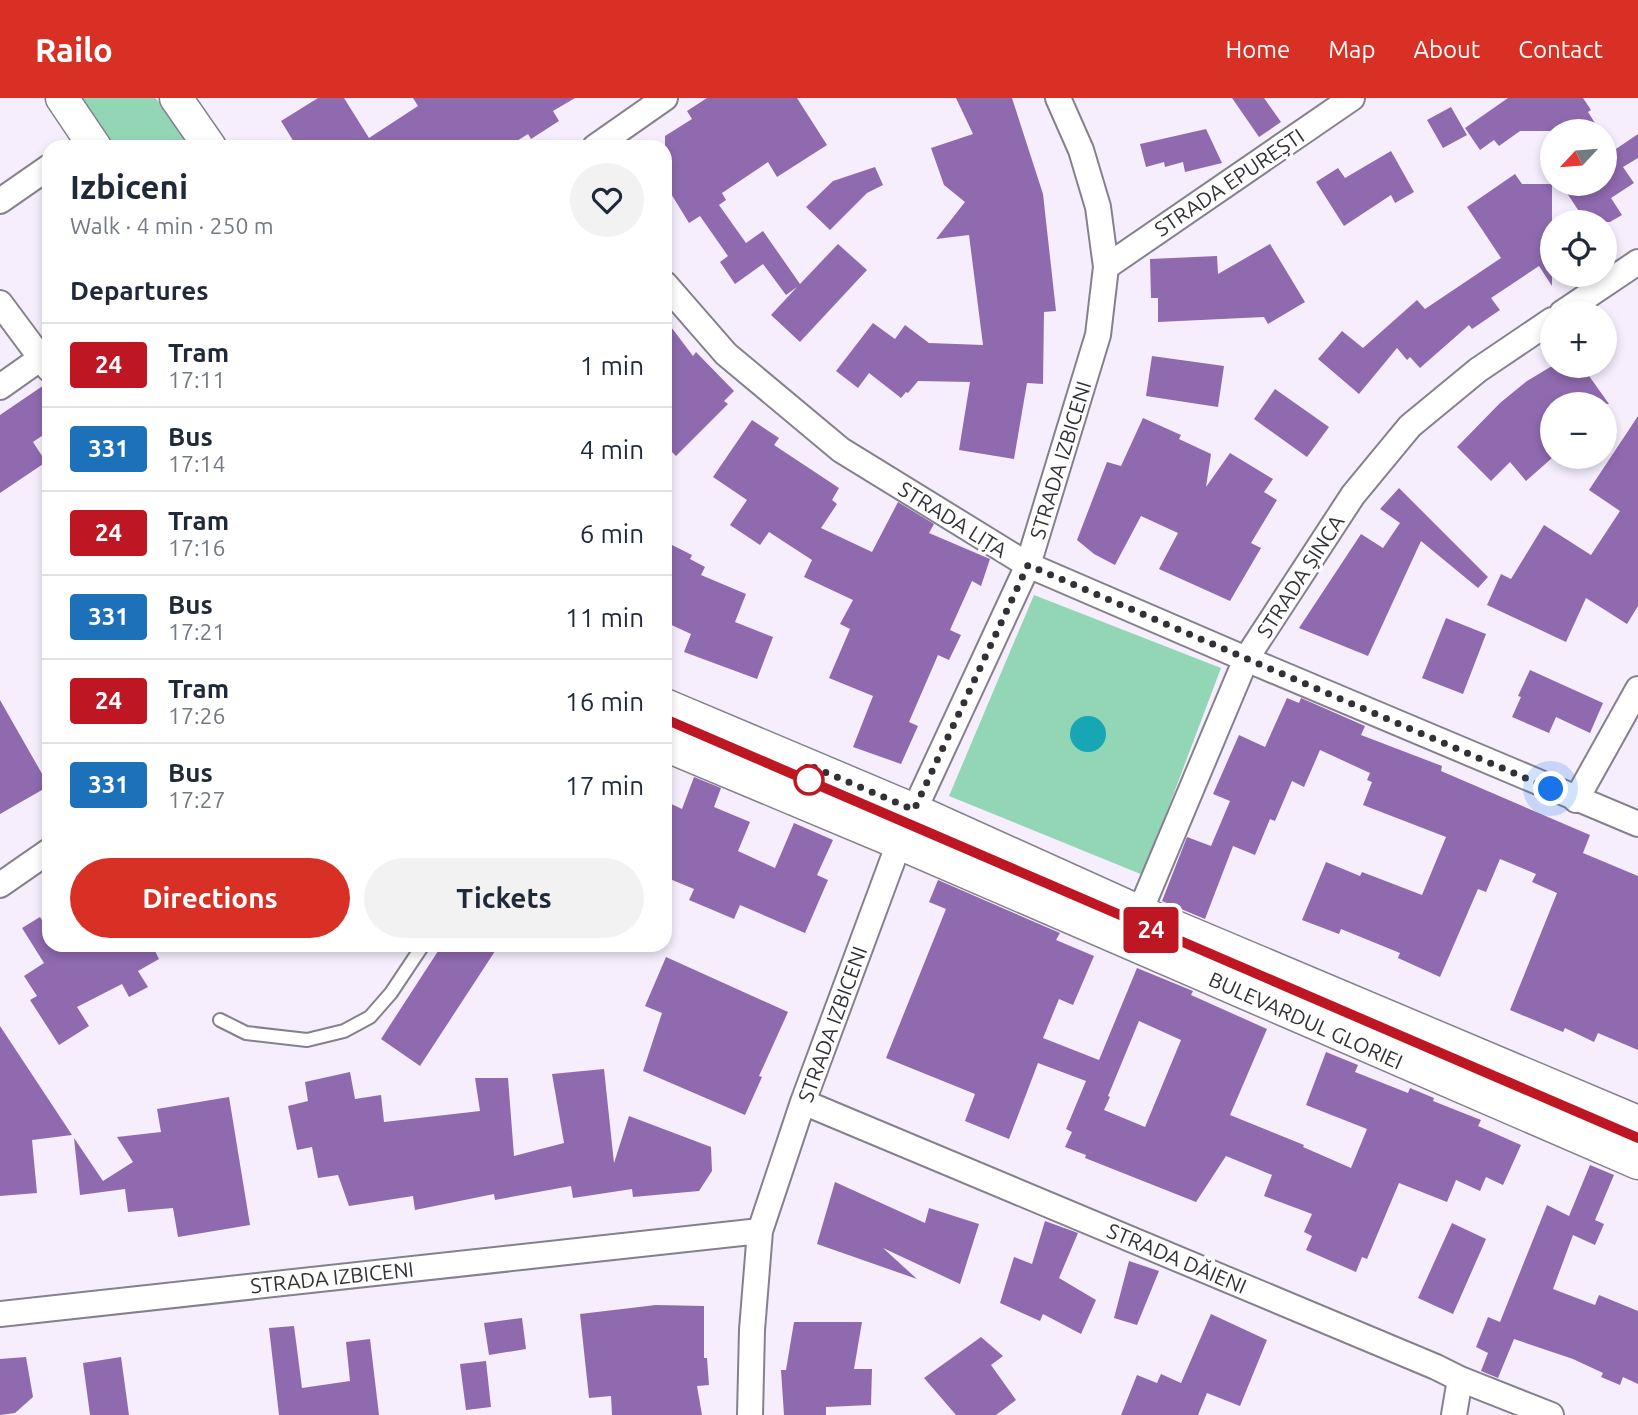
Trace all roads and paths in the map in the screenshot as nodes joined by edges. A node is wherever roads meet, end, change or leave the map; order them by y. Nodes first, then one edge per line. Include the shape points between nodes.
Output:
1 (62, 98) edge
2 (176, 98) edge
3 (665, 98) edge
4 (1058, 98) edge
5 (1352, 98) edge
6 (86, 140) edge
7 (205, 140) edge
8 (605, 140) edge
9 (42, 172) edge
10 (0, 201) edge
11 (1638, 262) edge
12 (1106, 267) junction
13 (672, 292) edge
14 (1580, 301) edge
15 (0, 303) edge
16 (1540, 328) edge
17 (42, 360) edge
18 (42, 366) edge
19 (0, 387) edge
20 (1028, 565) junction
21 (1246, 659) junction
22 (1638, 689) edge
23 (672, 708) edge
24 (672, 748) edge
25 (1576, 800) junction
26 (914, 810) junction
27 (1638, 824) edge
28 (899, 843) junction
29 (42, 856) edge
30 (0, 885) edge
31 (1140, 912) junction
32 (1128, 942) junction
33 (418, 952) edge
34 (219, 1020) dead end
35 (803, 1102) junction
36 (1638, 1122) edge
37 (1638, 1163) edge
38 (761, 1231) junction
39 (0, 1314) edge
40 (1460, 1379) junction
41 (750, 1415) edge
42 (1454, 1415) edge
43 (1550, 1415) edge

1 - 6 street
2 - 7 street
3 - 8 street
4 - 12 street, STRADA IZBICENI via 1081,150 1097,207
5 - 12 street, STRADA EPUREȘTI
9 - 10 street
11 - 14 street
12 - 20 street, STRADA IZBICENI via 1098,335
13 - 20 street, STRADA LIȚA via 726,354 841,450
15 - 17 street
16 - 21 street, STRADA ȘINCA via 1478,370 1410,426 1353,495
18 - 19 street
20 - 21 street, STRADA LIȚA
20 - 26 street, STRADA IZBICENI
21 - 25 street, STRADA LIȚA
21 - 31 street, STRADA ȘINCA
22 - 25 street
23 - 26 street, BULEVARDUL GLORIEI
24 - 28 street, BULEVARDUL GLORIEI
25 - 27 street, STRADA LIȚA
26 - 28 street, STRADA IZBICENI
26 - 31 street, BULEVARDUL GLORIEI
28 - 32 street, BULEVARDUL GLORIEI
28 - 35 street, STRADA IZBICENI
29 - 30 street
31 - 32 street, STRADA ȘINCA
31 - 36 street, BULEVARDUL GLORIEI
32 - 37 street, BULEVARDUL GLORIEI
33 - 34 lane via 370,1017 344,1031 307,1040 246,1033
35 - 38 street, STRADA IZBICENI
35 - 40 street, STRADA DĂIENI
38 - 39 street, STRADA IZBICENI
38 - 41 street
40 - 42 street
40 - 43 street, STRADA DĂIENI

